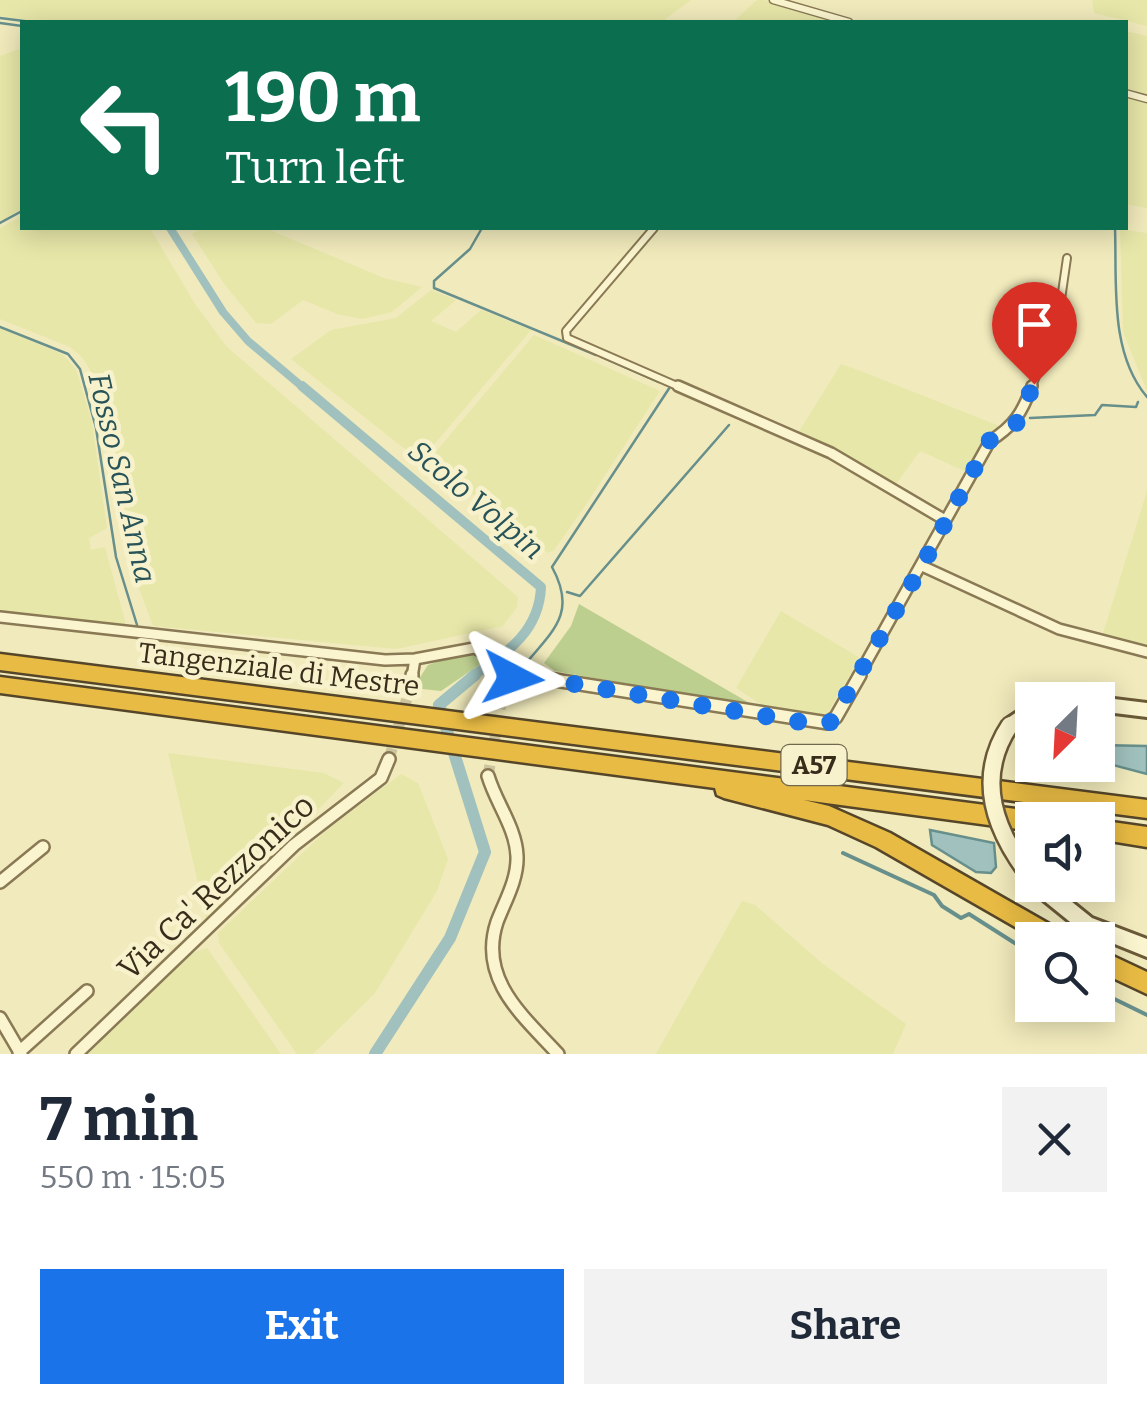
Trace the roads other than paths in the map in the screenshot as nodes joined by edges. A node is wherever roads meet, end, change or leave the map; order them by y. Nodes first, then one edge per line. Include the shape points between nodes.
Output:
1 (773, 0) edge
2 (842, 20) edge
3 (652, 230) edge
4 (1068, 258) dead end
5 (945, 520) junction
6 (922, 566) junction
7 (0, 616) edge
8 (1147, 652) edge
9 (415, 659) junction
10 (0, 662) edge
11 (511, 672) junction
12 (0, 685) edge
13 (410, 688) tunnel mouth
14 (502, 698) tunnel mouth
15 (1115, 706) edge
16 (1147, 710) edge
17 (1015, 721) edge
18 (388, 760) tunnel mouth
19 (578, 760) junction
20 (488, 776) tunnel mouth
21 (1147, 809) edge
22 (1015, 818) edge
23 (1115, 833) edge
24 (1147, 838) edge
25 (43, 847) dead end
26 (1015, 854) edge
27 (0, 882) edge
28 (1058, 902) edge
29 (1028, 922) edge
30 (1147, 948) edge
31 (1115, 968) edge
32 (1147, 983) edge
33 (87, 990) dead end
34 (0, 1018) edge
35 (20, 1053) edge
36 (76, 1054) edge
37 (558, 1054) edge

1 - 2 street
3 - 5 street via 566,331 567,338 832,453
4 - 5 street via 1058,320 1020,417 990,440
5 - 6 street
6 - 8 street via 1058,629
6 - 11 street via 836,717 825,724
7 - 9 street
9 - 11 street via 464,649 487,654
9 - 13 street
10 - 21 highway, Tangenziale di Mestre / A57
11 - 14 street
12 - 19 highway, Tangenziale di Mestre / A57
15 - 16 main road
17 - 26 main road, bridge via 991,760 990,796
18 - 36 street, Via Ca' Rezzonico via 382,778 294,845
19 - 22 highway, A57
19 - 29 highway, A57 via 764,796 829,816 918,856
20 - 37 street via 517,853 490,939 493,975
23 - 24 highway
25 - 27 street
28 - 30 main road via 1086,924
31 - 32 highway
33 - 35 street
34 - 35 street

